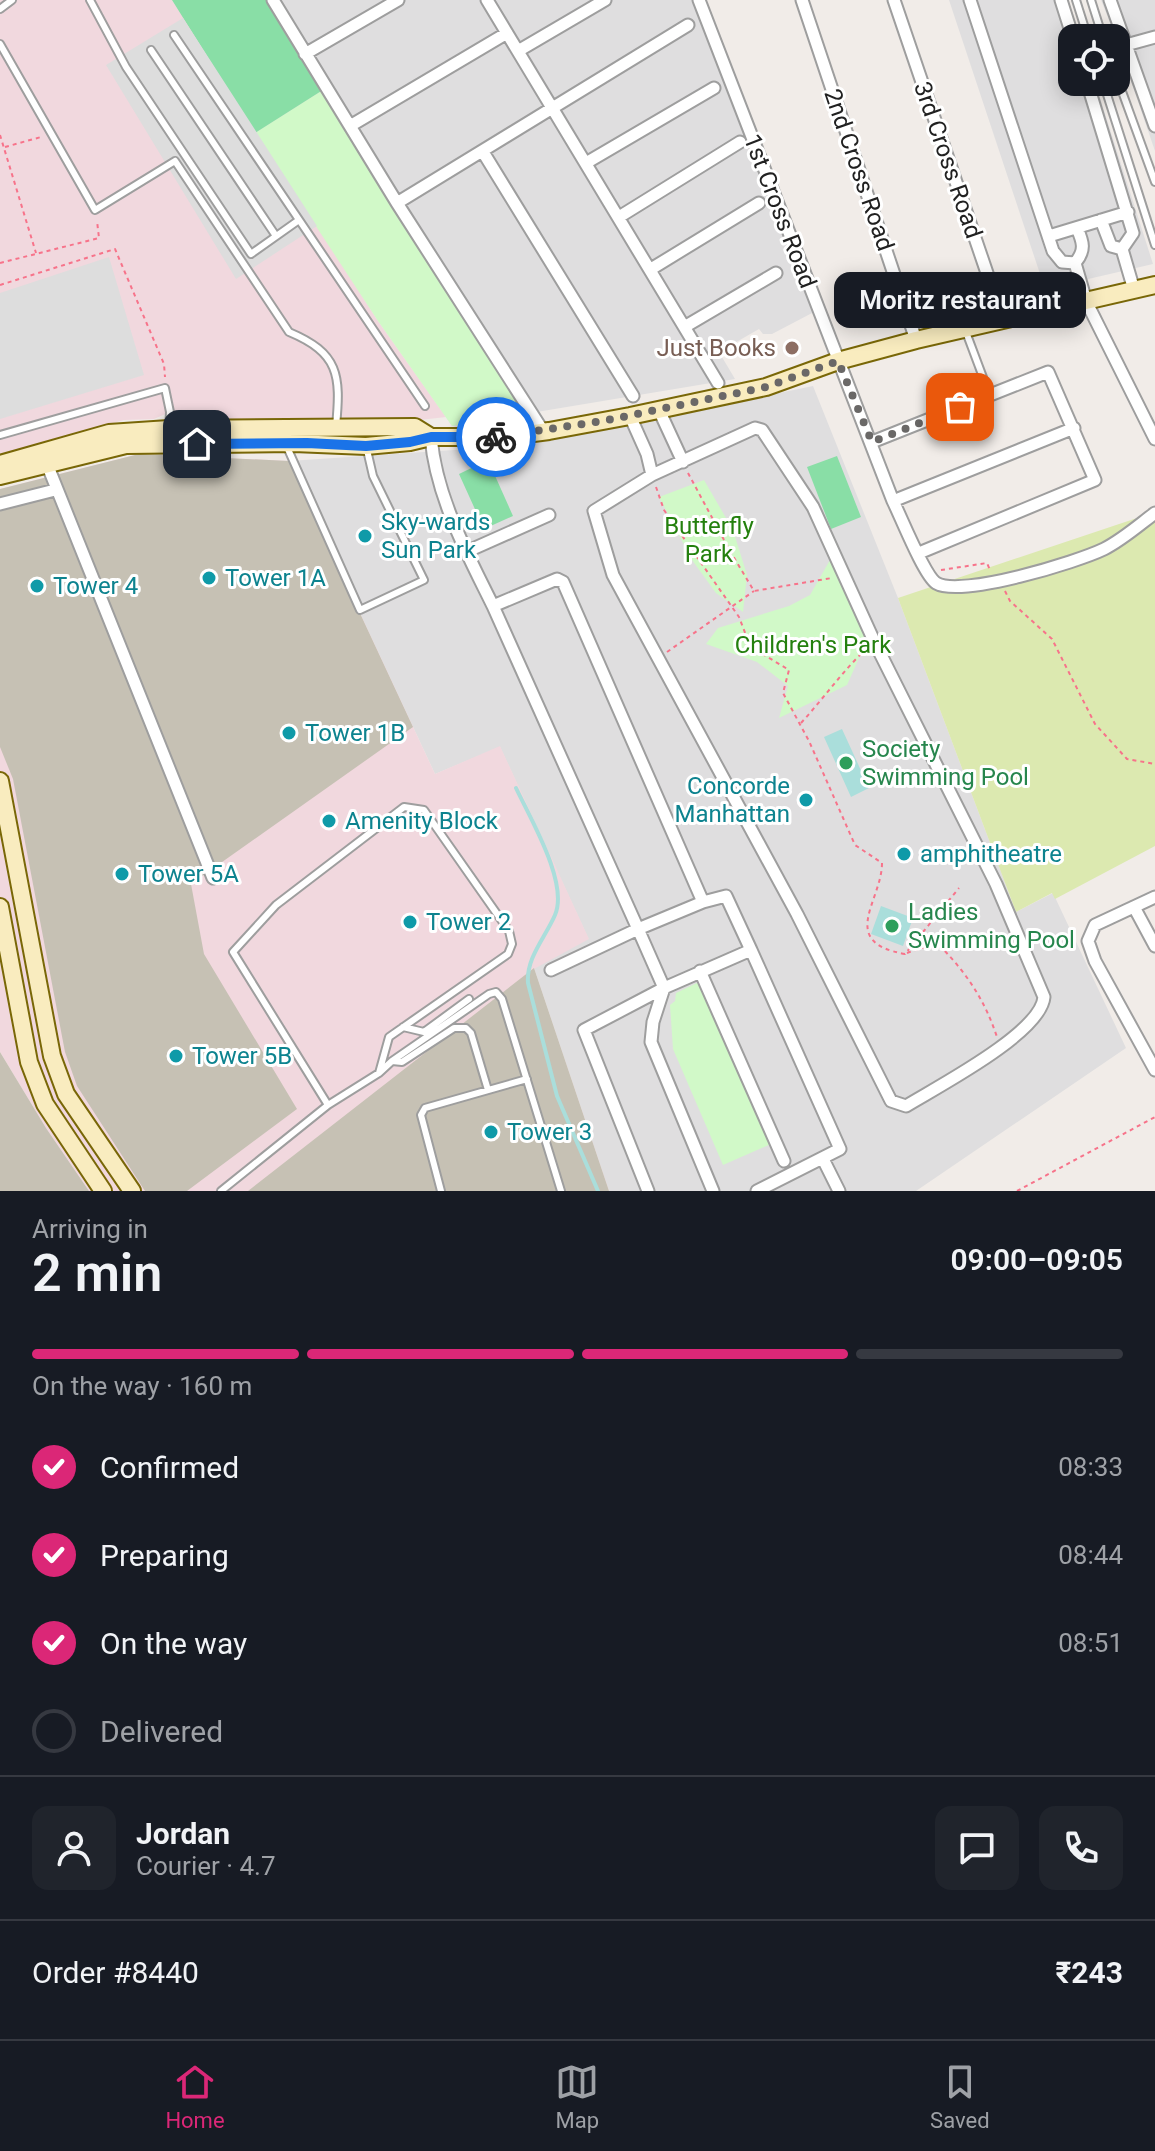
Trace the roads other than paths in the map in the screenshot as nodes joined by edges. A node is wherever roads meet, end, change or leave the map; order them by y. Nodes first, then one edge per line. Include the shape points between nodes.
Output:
1 (12, 0) edge
2 (90, 0) edge
3 (273, 0) edge
4 (398, 0) edge
5 (487, 0) edge
6 (605, 0) edge
7 (699, 0) edge
8 (802, 0) edge
9 (894, 0) edge
10 (970, 0) edge
11 (1061, 0) edge
12 (1076, 0) edge
13 (1091, 0) edge
14 (1110, 0) edge
15 (0, 9) edge
16 (1069, 24) edge
17 (1084, 24) edge
18 (1099, 24) edge
19 (1119, 24) edge
20 (688, 25) dead end
21 (507, 33) junction
22 (174, 35) dead end
23 (1155, 37) edge
24 (0, 44) edge
25 (1130, 44) edge
26 (151, 50) dead end
27 (518, 51) junction
28 (305, 54) junction
29 (1130, 55) edge
30 (714, 88) dead end
31 (1091, 96) edge
32 (1107, 96) edge
33 (1124, 96) edge
34 (554, 110) junction
35 (1154, 118) edge
36 (350, 126) junction
37 (740, 142) dead end
38 (483, 152) junction
39 (185, 155) junction
40 (175, 161) junction
41 (586, 163) junction
42 (1155, 182) edge
43 (397, 203) junction
44 (759, 203) dead end
45 (1128, 212) junction
46 (619, 217) junction
47 (299, 220) junction
48 (1101, 220) junction
49 (1077, 228) junction
50 (276, 236) junction
51 (1049, 236) junction
52 (1155, 245) edge
53 (1122, 249) junction
54 (1075, 263) junction
55 (651, 269) junction
56 (776, 273) dead end
57 (1155, 285) edge
58 (1134, 290) junction
59 (1086, 301) junction
60 (1003, 320) junction
61 (686, 326) junction
62 (965, 329) junction
63 (916, 340) junction
64 (838, 361) junction
65 (718, 383) dead end
66 (987, 388) dead end
67 (633, 396) dead end
68 (425, 406) dead end
69 (659, 410) junction
70 (630, 416) junction
71 (336, 426) junction
72 (1074, 428) junction
73 (543, 431) junction
74 (0, 435) edge
75 (306, 435) junction
76 (168, 436) junction
77 (431, 437) junction
78 (1155, 439) edge
79 (872, 442) junction
80 (286, 443) junction
81 (366, 446) junction
82 (683, 462) junction
83 (0, 464) edge
84 (47, 464) junction
85 (652, 475) junction
86 (0, 476) edge
87 (55, 490) junction
88 (893, 501) junction
89 (0, 504) edge
90 (1155, 513) edge
91 (549, 515) dead end
92 (468, 551) junction
93 (919, 553) junction
94 (493, 606) junction
95 (0, 781) edge
96 (213, 878) dead end
97 (1155, 897) edge
98 (703, 902) junction
99 (1134, 907) junction
100 (1, 913) edge
101 (638, 929) junction
102 (1155, 946) edge
103 (751, 950) junction
104 (551, 970) dead end
105 (700, 971) junction
106 (664, 988) junction
107 (469, 999) dead end
108 (403, 1027) junction
109 (392, 1061) junction
110 (1155, 1070) edge
111 (379, 1073) junction
112 (527, 1079) junction
113 (488, 1090) junction
114 (328, 1105) junction
115 (823, 1159) junction
116 (784, 1161) dead end
117 (103, 1191) edge
118 (132, 1191) edge
119 (221, 1191) edge
120 (441, 1191) edge
121 (561, 1191) edge
122 (648, 1191) edge
123 (713, 1191) edge
124 (758, 1191) edge
125 (839, 1191) edge

1 - 15 lane
2 - 39 lane via 126,67
3 - 28 street
4 - 28 street
5 - 21 street
6 - 27 street
7 - 64 street, 1st Cross Road
8 - 63 street, 2nd Cross Road
9 - 60 street, 3rd Cross Road
10 - 51 street
11 - 16 street
12 - 17 lane
13 - 18 lane
14 - 19 street
20 - 34 street
21 - 27 street
21 - 36 street
22 - 47 lane
23 - 25 street
24 - 40 lane via 95,210
26 - 50 lane
27 - 34 street
28 - 36 street
29 - 35 street
30 - 41 street
31 - 45 street
32 - 52 lane
33 - 42 lane
34 - 38 street
34 - 41 street
36 - 43 street
37 - 46 street
38 - 43 street
38 - 67 street
39 - 40 lane
39 - 50 lane via 251,254
40 - 71 lane via 289,332 328,356 340,388
41 - 46 street
43 - 73 street
44 - 55 street
45 - 48 street
45 - 53 street via 1133,233
46 - 55 street
47 - 50 lane
47 - 68 lane
48 - 49 street
48 - 53 street via 1111,246
49 - 51 street
49 - 54 street via 1084,245
51 - 54 street via 1062,262
53 - 58 street
54 - 59 street
55 - 61 street
56 - 61 street
57 - 58 main road
58 - 59 main road
59 - 60 main road
59 - 78 street
60 - 62 main road
61 - 65 street
62 - 63 main road
62 - 66 lane
63 - 64 main road
64 - 69 main road via 766,387
64 - 79 street, 1st Cross Road
69 - 70 main road
69 - 82 street
70 - 73 main road
70 - 85 street
71 - 75 main road
71 - 77 main road via 415,427
72 - 79 street via 1048,372
72 - 88 street
72 - 93 street via 1095,480
73 - 77 main road
74 - 76 lane via 165,388
75 - 76 main road
75 - 80 main road
75 - 81 main road
76 - 80 main road
76 - 83 main road via 109,433
76 - 84 main road
77 - 81 main road
77 - 92 street via 434,465
79 - 88 street, 1st Cross Road
80 - 81 lane via 360,610 424,580 373,476
82 - 85 street
82 - 85 street via 760,428 813,507 996,884 1044,997 1042,1007 1001,1049 906,1106 891,1101 797,914 613,575 594,511
84 - 86 main road
84 - 87 street
87 - 89 street
87 - 96 street
88 - 93 street, 1st Cross Road
90 - 93 street, 1st Cross Road via 1105,548 996,582 957,587 937,583
91 - 92 street
92 - 94 street
94 - 98 street via 557,579 563,582
94 - 101 street
95 - 118 main road via 52,1056 66,1094
97 - 99 street
98 - 101 street
98 - 103 street via 726,896
99 - 102 street
99 - 110 street via 1095,925 1088,941
100 - 117 main road via 29,1062 45,1104
101 - 104 street
101 - 106 street
103 - 105 street
103 - 115 street via 839,1148
105 - 106 street
105 - 116 street
106 - 122 street via 584,1030
106 - 123 street via 651,1042
107 - 108 lane via 424,1032
108 - 111 lane via 389,1037
108 - 114 lane via 508,954 512,944 509,931 424,810 409,806 276,905 233,952
109 - 111 lane
109 - 112 lane via 496,992
109 - 113 lane via 402,1062 454,1028 466,1028
111 - 114 lane
112 - 113 lane
112 - 121 lane
113 - 120 lane via 425,1108 421,1115
114 - 119 lane
115 - 124 street
115 - 125 street

